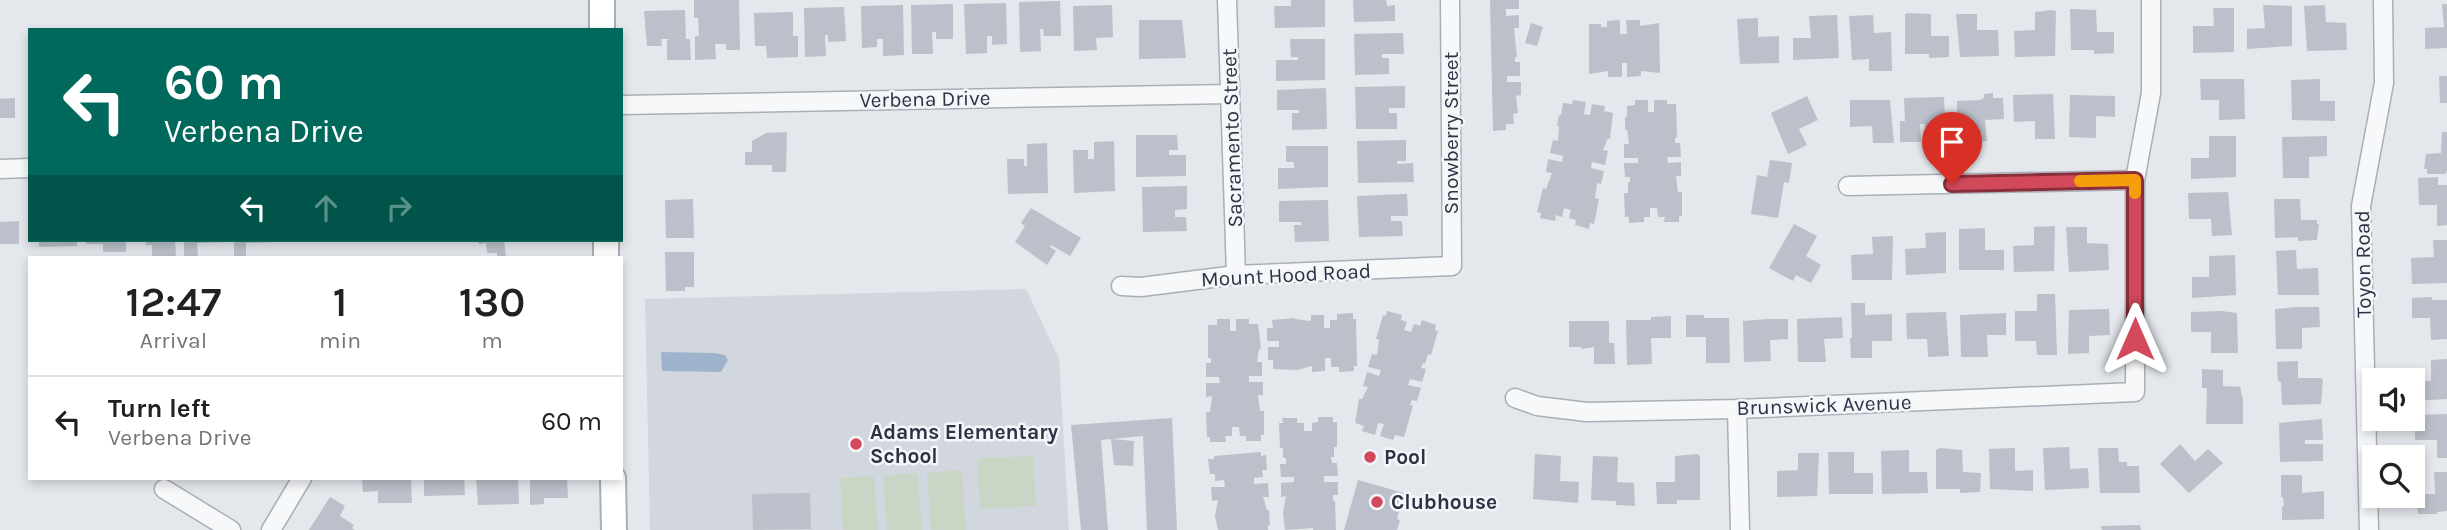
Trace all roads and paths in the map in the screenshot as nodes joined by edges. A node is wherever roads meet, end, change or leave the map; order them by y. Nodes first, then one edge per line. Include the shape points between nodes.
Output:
1 (602, 0) edge
2 (1227, 0) edge
3 (1450, 0) edge
4 (2151, 0) edge
5 (2383, 0) edge
6 (602, 28) edge
7 (1229, 94) junction
8 (623, 105) edge
9 (0, 169) edge
10 (28, 169) edge
11 (2135, 180) junction
12 (1848, 186) dead end
13 (1452, 266) joint
14 (1236, 275) junction
15 (1121, 286) dead end
16 (1515, 398) dead end
17 (1737, 409) junction
18 (301, 480) edge
19 (613, 480) edge
20 (164, 489) dead end
21 (231, 530) edge
22 (271, 530) edge
23 (614, 530) edge
24 (1740, 530) edge
25 (2369, 530) edge

1 - 6 main road
2 - 7 street, Sacramento Street
3 - 13 street, Snowberry Street
4 - 11 street via 2151,93
5 - 25 street, Toyon Road via 2384,83 2361,205
7 - 8 street, Verbena Drive
7 - 14 street, Sacramento Street
9 - 10 street
11 - 12 street
11 - 17 street, Brunswick Avenue via 2135,392
13 - 14 street, Mount Hood Road
14 - 15 street, Mount Hood Road
16 - 17 street, Brunswick Avenue via 1587,412
17 - 24 street
18 - 22 street
19 - 23 main road
20 - 21 street

